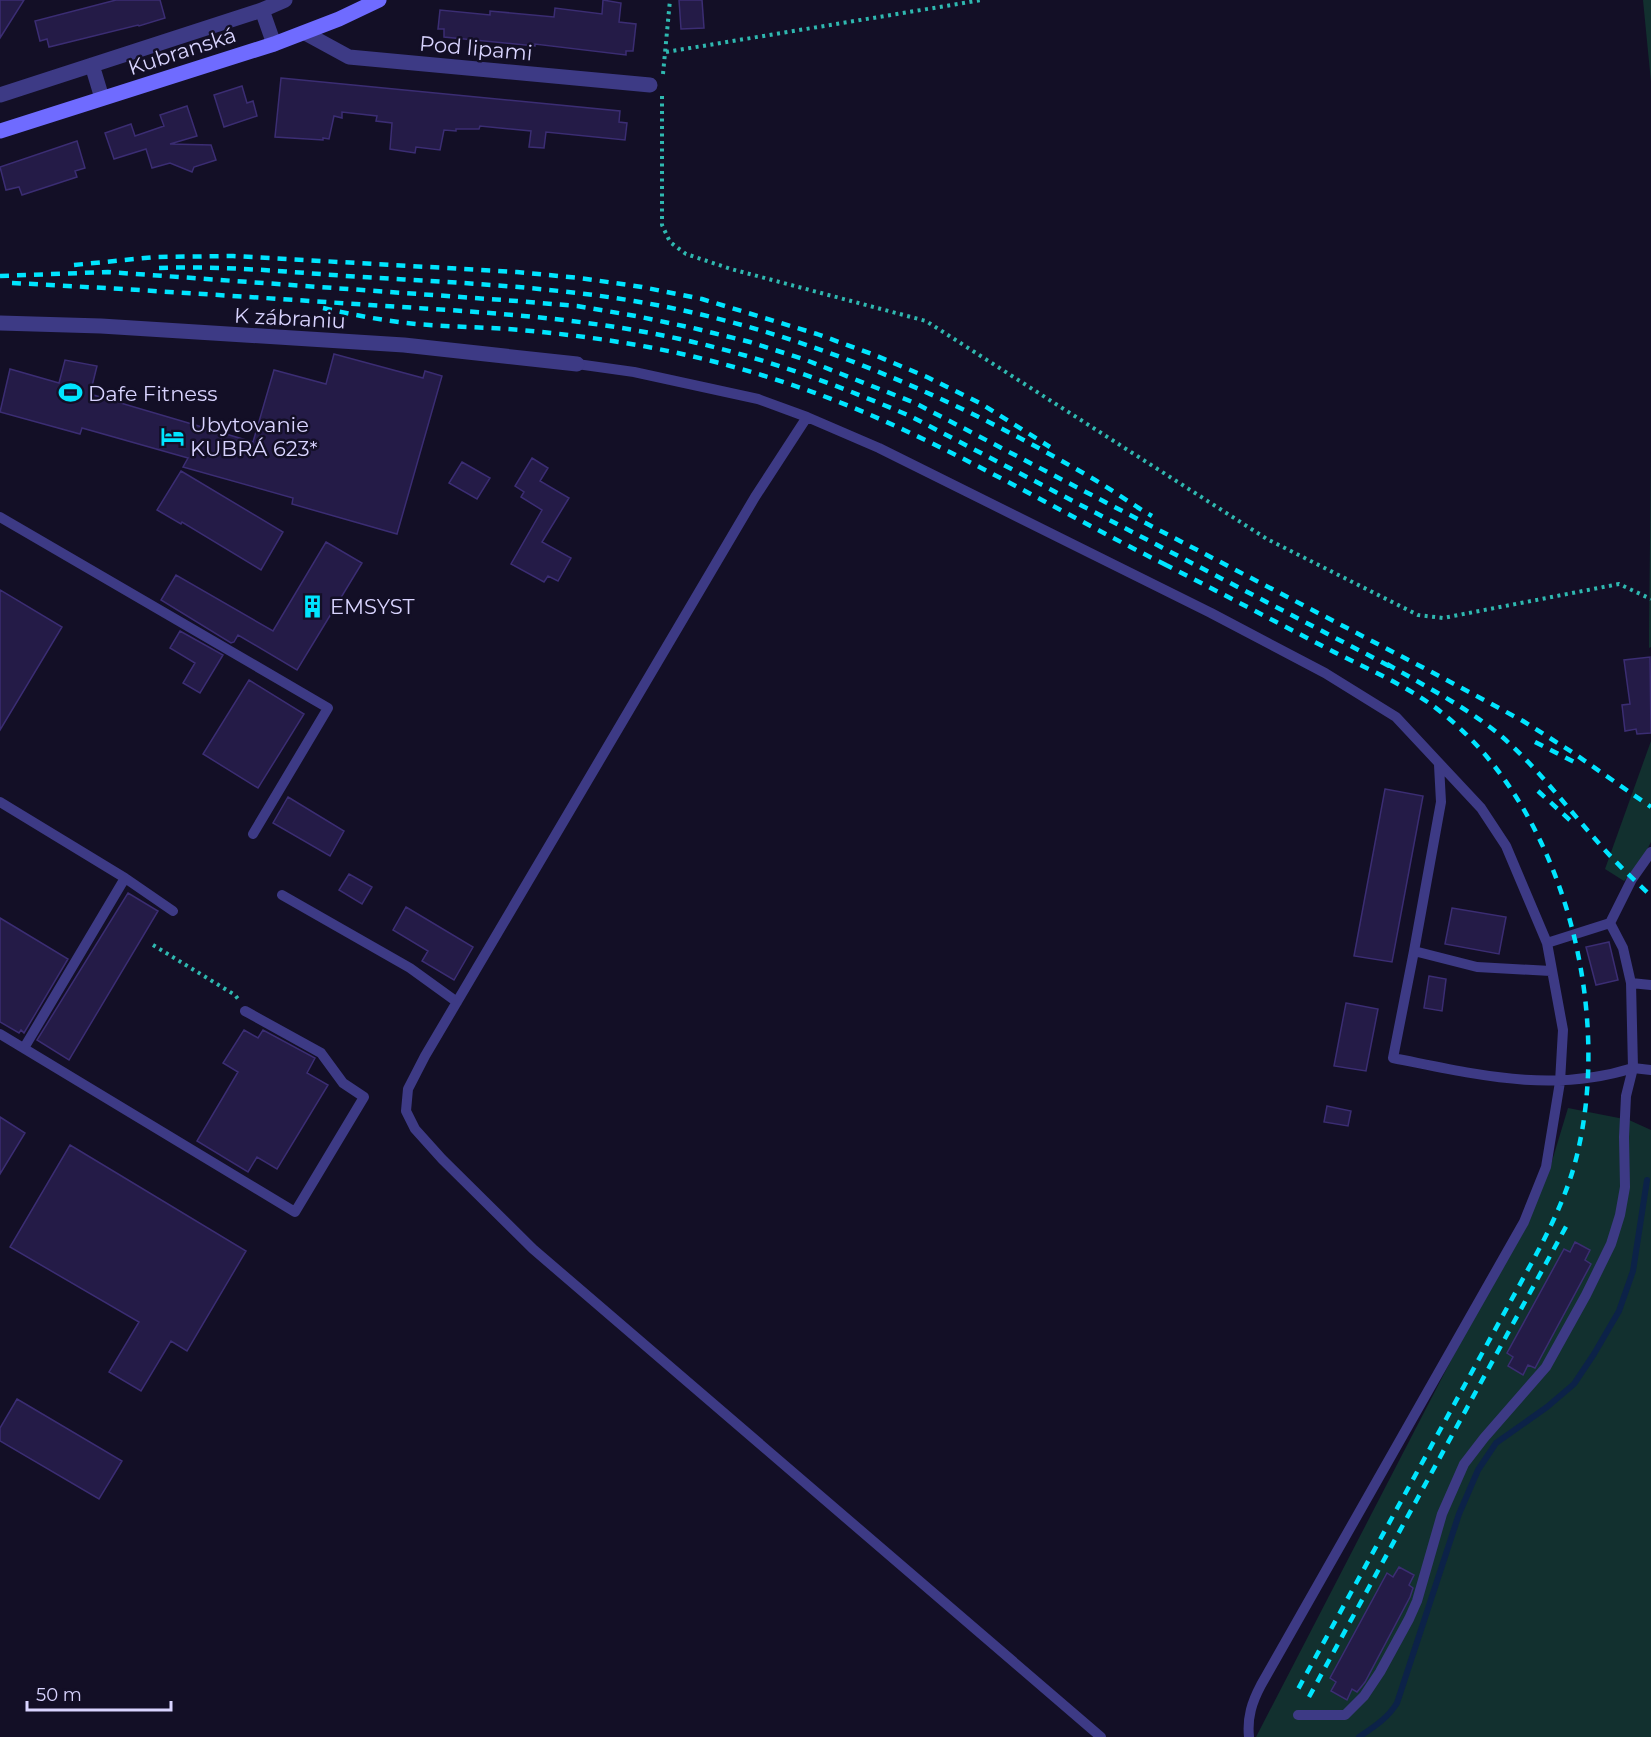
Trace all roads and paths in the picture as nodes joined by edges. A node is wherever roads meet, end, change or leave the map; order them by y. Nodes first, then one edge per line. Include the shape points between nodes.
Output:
1 (285, 0) edge
2 (379, 0) edge
3 (670, 0) edge
4 (982, 0) edge
5 (262, 10) junction
6 (305, 33) junction
7 (274, 44) junction
8 (666, 52) junction
9 (92, 65) junction
10 (658, 83) junction
11 (0, 95) edge
12 (102, 98) junction
13 (0, 131) edge
14 (0, 322) edge
15 (577, 364) joint
16 (807, 417) junction
17 (0, 517) edge
18 (1651, 599) edge
19 (1439, 765) junction
20 (0, 802) edge
21 (253, 834) dead end
22 (1651, 852) edge
23 (125, 878) junction
24 (282, 895) dead end
25 (173, 912) dead end
26 (1610, 923) junction
27 (1547, 943) junction
28 (153, 945) dead end
29 (1414, 951) junction
30 (1551, 971) junction
31 (1631, 983) junction
32 (1651, 985) edge
33 (235, 995) dead end
34 (457, 1002) junction
35 (245, 1011) dead end
36 (0, 1034) edge
37 (24, 1048) junction
38 (1633, 1068) junction
39 (1651, 1070) edge
40 (1560, 1082) junction
41 (1298, 1715) dead end
42 (1101, 1737) edge
43 (1250, 1737) edge

1 - 5 street, Kubranská
2 - 6 street, Kubranská
3 - 8 path
4 - 8 path
5 - 7 street
5 - 9 street, Kubranská
6 - 7 street, Kubranská
6 - 10 street, Pod lipami via 349,57
7 - 12 street, Kubranská
8 - 10 path
9 - 11 street, Kubranská
9 - 12 street
10 - 18 path via 662,225 670,242 686,254 926,321 1268,539 1418,615 1443,618 1619,584
12 - 13 street, Kubranská
14 - 15 street, K zábraniu via 404,345
15 - 16 lane via 758,399
16 - 19 lane via 927,471 1325,674 1396,717
16 - 34 lane via 748,507 509,904
17 - 21 lane via 328,708
19 - 27 lane via 1481,808 1506,846
19 - 29 lane via 1441,802
20 - 23 lane
22 - 26 lane
23 - 25 lane
23 - 37 lane
24 - 34 lane via 410,968
26 - 27 lane
26 - 31 lane via 1623,948
27 - 30 lane
28 - 33 path
29 - 30 lane via 1477,967
29 - 40 lane via 1394,1058 1489,1077
30 - 40 lane via 1563,1030
31 - 32 lane
31 - 38 lane
34 - 42 lane via 408,1089 406,1111 415,1129 533,1249
35 - 37 lane via 321,1053 343,1083 364,1096 295,1212
36 - 37 lane
38 - 39 lane
38 - 40 lane via 1605,1077
38 - 41 lane via 1626,1096 1620,1215 1611,1244 1586,1295 1546,1367 1464,1464 1442,1514 1417,1601 1375,1680 1345,1715
40 - 43 lane via 1546,1167 1524,1222 1283,1642 1252,1704

